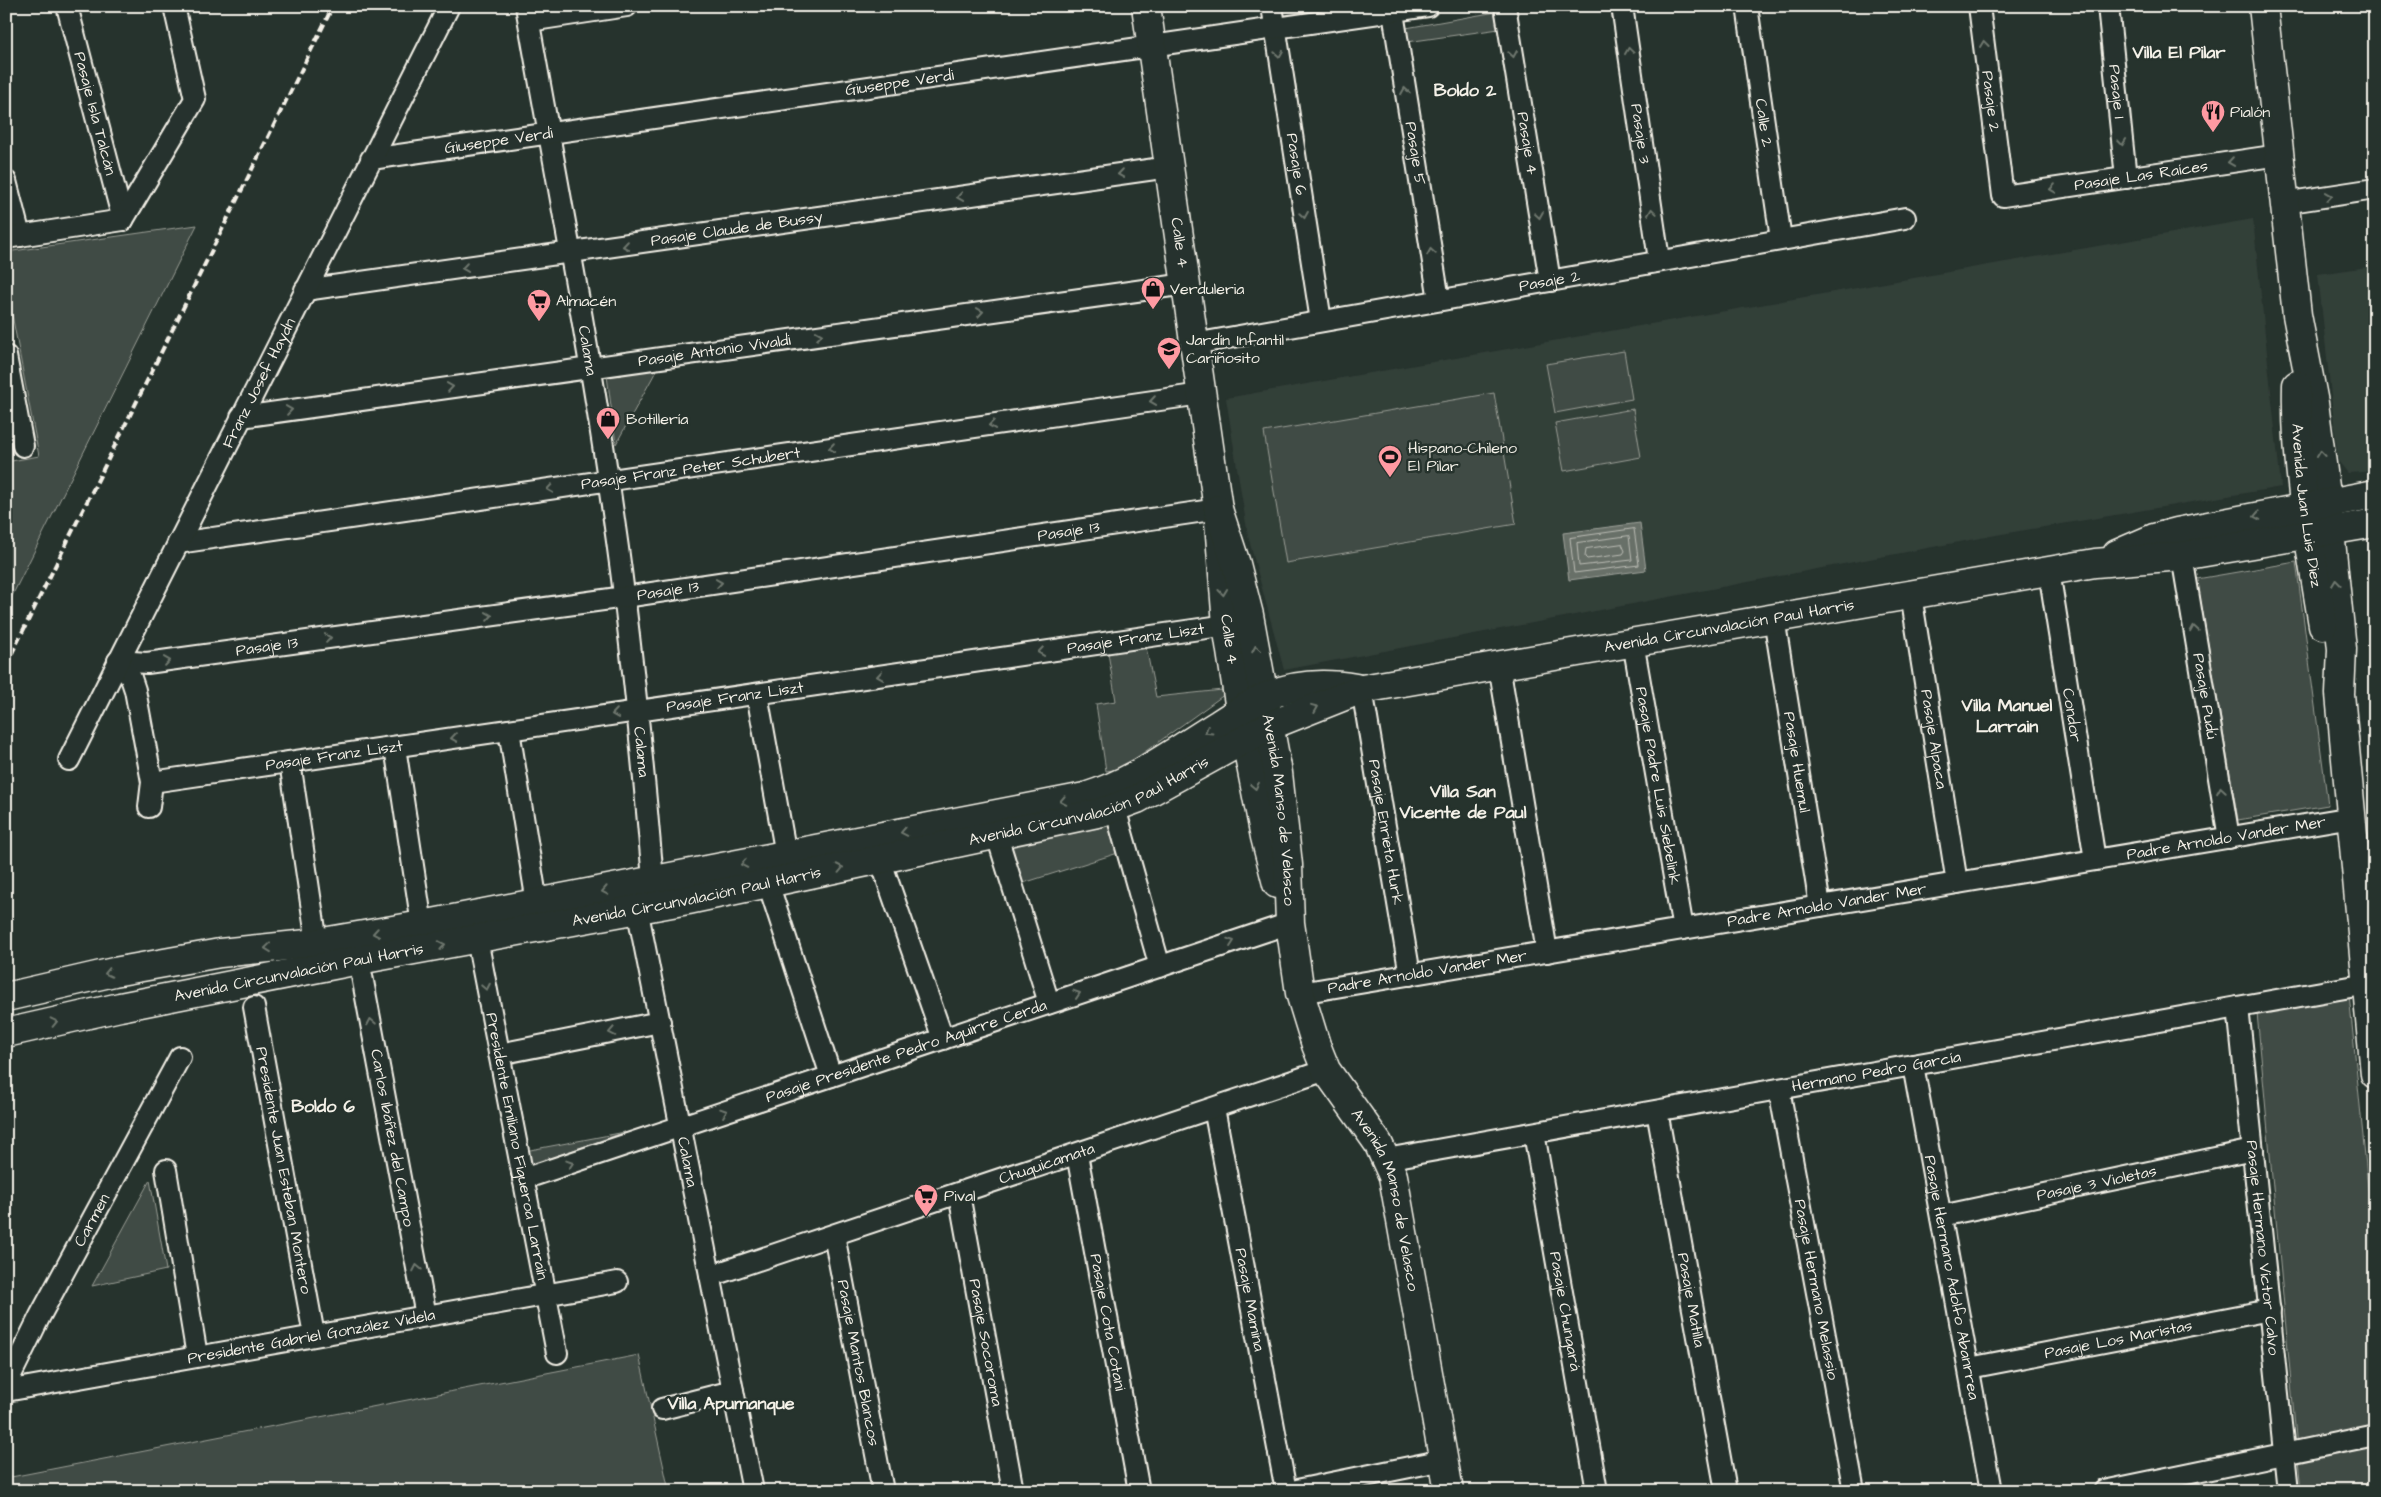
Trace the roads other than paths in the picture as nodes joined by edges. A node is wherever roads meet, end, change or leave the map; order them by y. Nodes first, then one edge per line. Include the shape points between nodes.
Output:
1 (67, 6) edge
2 (174, 6) edge
3 (449, 6) edge
4 (628, 6) edge
5 (1146, 6) edge
6 (1272, 6) edge
7 (1428, 6) edge
8 (1505, 6) edge
9 (1622, 6) edge
10 (1748, 6) edge
11 (1979, 6) edge
12 (2108, 6) edge
13 (2263, 6) edge
14 (1392, 9) edge
15 (527, 14) edge
16 (1275, 29) junction
17 (1152, 47) junction
18 (549, 133) junction
19 (2279, 155) junction
20 (371, 159) junction
21 (1169, 167) junction
22 (2126, 178) junction
23 (6, 181) edge
24 (2375, 189) edge
25 (2003, 196) joint
26 (2284, 203) junction
27 (1905, 218) dead end
28 (124, 220) junction
29 (13, 237) edge
30 (1781, 239) junction
31 (570, 254) junction
32 (1659, 260) junction
33 (1550, 281) junction
34 (1186, 284) junction
35 (305, 290) junction
36 (1438, 300) junction
37 (1321, 321) junction
38 (1194, 344) junction
39 (6, 356) edge
40 (590, 366) junction
41 (1201, 394) junction
42 (241, 417) junction
43 (23, 446) dead end
44 (608, 481) junction
45 (2375, 494) edge
46 (2316, 504) junction
47 (1218, 509) junction
48 (2375, 523) edge
49 (2320, 533) junction
50 (178, 543) junction
51 (2182, 556) junction
52 (2095, 563) junction
53 (2048, 571) junction
54 (1911, 595) junction
55 (625, 597) junction
56 (1774, 618) junction
57 (1227, 625) junction
58 (1633, 642) junction
59 (118, 661) junction
60 (1500, 665) junction
61 (1362, 689) junction
62 (757, 694) junction
63 (1265, 697) junction
64 (1240, 710) junction
65 (638, 711) junction
66 (509, 730) junction
67 (1258, 732) junction
68 (395, 746) junction
69 (69, 760) dead end
70 (290, 762) junction
71 (152, 782) junction
72 (149, 807) dead end
73 (1115, 808) junction
74 (2352, 817) junction
75 (997, 836) junction
76 (2228, 838) junction
77 (786, 855) junction
78 (880, 859) junction
79 (2094, 860) junction
80 (653, 882) junction
81 (768, 883) junction
82 (1957, 883) junction
83 (537, 903) junction
84 (1820, 906) junction
85 (637, 908) junction
86 (1290, 923) junction
87 (422, 925) junction
88 (1683, 929) junction
89 (477, 939) junction
90 (317, 943) junction
91 (1547, 952) junction
92 (359, 960) junction
93 (1160, 966) junction
94 (1410, 974) junction
95 (2367, 984) junction
96 (1300, 993) junction
97 (6, 997) edge
98 (1049, 1003) junction
99 (254, 1007) dead end
100 (2238, 1007) junction
101 (660, 1022) junction
102 (6, 1033) edge
103 (943, 1039) junction
104 (499, 1054) junction
105 (180, 1057) dead end
106 (1913, 1065) junction
107 (1326, 1070) junction
108 (2375, 1074) edge
109 (831, 1076) junction
110 (1779, 1089) junction
111 (1214, 1108) junction
112 (1657, 1111) junction
113 (681, 1127) junction
114 (1534, 1133) junction
115 (2253, 1150) junction
116 (1077, 1154) junction
117 (1386, 1160) junction
118 (166, 1170) dead end
119 (523, 1179) junction
120 (959, 1194) junction
121 (1941, 1216) junction
122 (834, 1235) junction
123 (710, 1276) junction
124 (617, 1282) dead end
125 (546, 1294) junction
126 (2270, 1310) junction
127 (426, 1316) junction
128 (314, 1335) junction
129 (557, 1353) dead end
130 (197, 1356) junction
131 (1969, 1368) junction
132 (6, 1385) edge
133 (6, 1391) edge
134 (733, 1391) junction
135 (662, 1409) dead end
136 (2375, 1435) edge
137 (2284, 1453) junction
138 (1444, 1460) junction
139 (753, 1491) edge
140 (882, 1491) edge
141 (1013, 1491) edge
142 (1139, 1491) edge
143 (1286, 1491) edge
144 (1292, 1491) edge
145 (1449, 1491) edge
146 (1597, 1491) edge
147 (1726, 1491) edge
148 (1854, 1491) edge
149 (1991, 1491) edge
150 (2104, 1491) edge
151 (2288, 1491) edge

1 - 28 street, Pasaje Isla Talcán
2 - 28 street via 195,99
3 - 20 street, Franz Josef Haydn
4 - 15 street
5 - 17 main road, Calle 4
6 - 16 street, Pasaje 6
7 - 14 street, Giuseppe Verdi
8 -> 33 street, Pasaje 4
32 -> 9 street, Pasaje 3
10 - 30 street, Calle 2
25 -> 11 street, Pasaje 2
12 -> 22 street, Pasaje 1
13 - 19 main road, Avenida Juan Luis Diez
14 - 16 street, Giuseppe Verdi
36 -> 14 street, Pasaje 5
15 - 18 street, Calama
16 - 17 street, Giuseppe Verdi
16 -> 37 street, Pasaje 6
17 - 18 street, Giuseppe Verdi
17 - 21 main road, Calle 4
18 - 20 street, Giuseppe Verdi
18 - 31 street, Calama
19 -> 22 street, Pasaje Las Raíces
19 - 26 main road, Avenida Juan Luis Diez
20 - 35 street, Franz Josef Haydn
21 -> 31 street, Pasaje Claude de Bussy
21 - 34 main road, Calle 4
22 -> 25 street, Pasaje Las Raíces
23 - 29 street
26 -> 24 street
26 - 46 main road, Avenida Juan Luis Diez via 2297,315 2298,439
27 - 30 street, Pasaje 2
28 - 29 street
30 - 32 street, Pasaje 2
31 -> 35 street, Pasaje Claude de Bussy
31 - 40 street, Calama
32 - 33 street, Pasaje 2
33 - 36 street, Pasaje 2
34 - 38 main road, Calle 4
40 -> 34 street, Pasaje Antonio Vivaldi
35 - 42 street, Franz Josef Haydn
36 - 37 street, Pasaje 2
37 - 38 street, Pasaje 2
38 - 41 main road, Calle 4
39 - 43 street
42 -> 40 street, Pasaje Antonio Vivaldi
40 - 44 street, Calama
41 -> 44 street, Pasaje Franz Peter Schubert
41 - 47 main road, Calle 4
42 - 50 street, Franz Josef Haydn
44 -> 50 street, Pasaje Franz Peter Schubert
44 - 55 street, Calama
45 - 46 main road, Avenida Circunvalación Paul Harris
46 - 49 main road, Avenida Juan Luis Diez
46 -> 52 main road, Avenida Circunvalación Paul Harris via 2154,538
55 -> 47 street, Pasaje 13
47 -> 57 main road, Calle 4
63 -> 47 main road, Calle 4 via 1245,598
48 - 49 main road, Avenida Circunvalación Paul Harris
49 - 51 main road, Avenida Circunvalación Paul Harris
49 - 74 main road, Avenida Juan Luis Diez via 2327,648 2340,694
50 - 59 street, Franz Josef Haydn
51 - 52 main road, Avenida Circunvalación Paul Harris
76 -> 51 street, Pasaje Pudú
52 - 53 main road, Avenida Circunvalación Paul Harris
53 - 54 main road, Avenida Circunvalación Paul Harris
53 - 79 street, Condor
54 - 56 main road, Avenida Circunvalación Paul Harris
54 - 82 street, Pasaje Alpaca
59 -> 55 street, Pasaje 13 via 147,663
55 - 65 street, Calama
56 - 58 main road, Avenida Circunvalación Paul Harris
56 - 84 street, Pasaje Huemul
57 -> 62 street, Pasaje Franz Liszt
57 - 64 main road, Calle 4
58 - 60 main road, Avenida Circunvalación Paul Harris
58 - 88 street, Pasaje Padre Luis Siebelink
59 - 69 street, Franz Josef Haydn
59 - 71 street via 131,678 135,690
60 - 61 main road, Avenida Circunvalación Paul Harris
60 - 91 street
61 - 63 main road, Avenida Circunvalación Paul Harris via 1319,685
67 -> 61 main road, Avenida Circunvalación Paul Harris
61 - 94 street, Pasaje Enrieta Hurk
62 - 65 street, Pasaje Franz Liszt
62 - 77 street
63 - 64 main road, Avenida Circunvalación Paul Harris
63 - 67 main road, Avenida Manso de Velasco
64 - 67 main road, Avenida Manso de Velasco
64 -> 77 main road, Avenida Circunvalación Paul Harris via 1134,778 1107,790
65 -> 66 street, Pasaje Franz Liszt
65 - 80 street, Calama
66 -> 68 street, Pasaje Franz Liszt
66 - 83 street
67 - 73 main road, Avenida Circunvalación Paul Harris via 1145,795
67 - 86 main road, Avenida Manso de Velasco via 1285,824
68 - 70 street, Pasaje Franz Liszt
68 - 87 street
70 - 71 street, Pasaje Franz Liszt
70 - 90 street
71 - 72 street
73 - 75 main road, Avenida Circunvalación Paul Harris
73 - 93 street
74 - 76 street, Padre Arnoldo Vander Mer
74 - 95 main road, Avenida Juan Luis Diez
75 - 78 main road, Avenida Circunvalación Paul Harris
75 - 98 street
76 - 79 street, Padre Arnoldo Vander Mer
77 -> 80 main road, Avenida Circunvalación Paul Harris
81 -> 78 main road, Avenida Circunvalación Paul Harris
78 - 103 street
79 - 82 street, Padre Arnoldo Vander Mer
80 -> 83 main road, Avenida Circunvalación Paul Harris
80 - 85 street
81 - 85 main road, Avenida Circunvalación Paul Harris
81 - 109 street
82 - 84 street, Padre Arnoldo Vander Mer
83 - 87 main road, Avenida Circunvalación Paul Harris
84 - 88 street, Padre Arnoldo Vander Mer
85 - 89 main road, Avenida Circunvalación Paul Harris
85 - 101 street, Calama
93 -> 86 street, Pasaje Presidente Pedro Aguirre Cerda
86 - 96 main road, Avenida Manso de Velasco
87 -> 90 main road, Avenida Circunvalación Paul Harris
88 - 91 street, Padre Arnoldo Vander Mer
92 -> 89 main road, Avenida Circunvalación Paul Harris
89 -> 104 street, Presidente Emiliano Figueroa Larraín
90 -> 97 main road, Avenida Circunvalación Paul Harris via 210,955 114,972
91 - 94 street, Padre Arnoldo Vander Mer
102 -> 92 main road, Avenida Circunvalación Paul Harris
127 -> 92 street, Carlos Ibáñez del Campo
98 -> 93 street, Pasaje Presidente Pedro Aguirre Cerda
94 - 96 street, Padre Arnoldo Vander Mer
95 - 100 street, Hermano Pedro García
95 - 108 main road, Avenida Juan Luis Diez
96 - 107 main road, Avenida Manso de Velasco
98 - 103 street, Pasaje Presidente Pedro Aguirre Cerda
99 - 128 street, Presidente Juan Esteban Montero
100 - 106 street, Hermano Pedro García
100 - 115 street, Pasaje Hermano Víctor Calvo
101 -> 104 street
101 - 113 street, Calama
103 - 109 street, Pasaje Presidente Pedro Aguirre Cerda
104 - 119 street, Presidente Emiliano Figueroa Larraín
105 - 132 street, Carmen
106 - 110 street, Hermano Pedro García
106 - 121 street, Pasaje Hermano Adolfo Abanrrea
107 - 111 street, Chuquicamata
107 - 117 main road, Avenida Manso de Velasco
113 -> 109 street, Pasaje Presidente Pedro Aguirre Cerda
110 - 112 street, Hermano Pedro García
110 - 148 street, Pasaje Hermano Melassio
111 - 116 street, Chuquicamata
111 - 143 street, Pasaje Mamina
112 - 114 street, Hermano Pedro García
112 - 147 street, Pasaje Matilla
119 -> 113 street, Pasaje Presidente Pedro Aguirre Cerda
113 - 123 street, Calama
114 - 117 street, Hermano Pedro García
114 - 146 street, Pasaje Chungará
115 - 121 street, Pasaje 3 Violetas
115 - 126 street, Pasaje Hermano Víctor Calvo
116 - 120 street, Chuquicamata
116 - 142 street, Pasaje Cota Cotani
117 - 138 main road, Avenida Manso de Velasco via 1393,1176
118 - 130 street
119 - 125 street, Presidente Emiliano Figueroa Larraín
120 - 122 street, Chuquicamata
120 - 141 street, Pasaje Socoroma
121 - 131 street, Pasaje Hermano Adolfo Abanrrea
122 - 123 street, Chuquicamata
122 - 140 street, Pasaje Mantos Blancos
123 - 134 street, Calama
124 - 125 street, Presidente Gabriel González Videla
125 - 127 street, Presidente Gabriel González Videla
125 - 129 street, Presidente Emiliano Figueroa Larraín
126 - 131 street, Pasaje Los Maristas
126 - 137 street, Pasaje Hermano Víctor Calvo
127 - 128 street, Presidente Gabriel González Videla
128 - 130 street, Presidente Gabriel González Videla
130 - 133 street, Presidente Gabriel González Videla
131 - 149 street, Pasaje Hermano Adolfo Abanrrea
134 - 135 street
134 - 139 street, Calama
136 - 137 street
137 - 150 street
137 - 151 street, Pasaje Hermano Víctor Calvo
138 - 144 street
138 - 145 main road, Avenida Manso de Velasco

